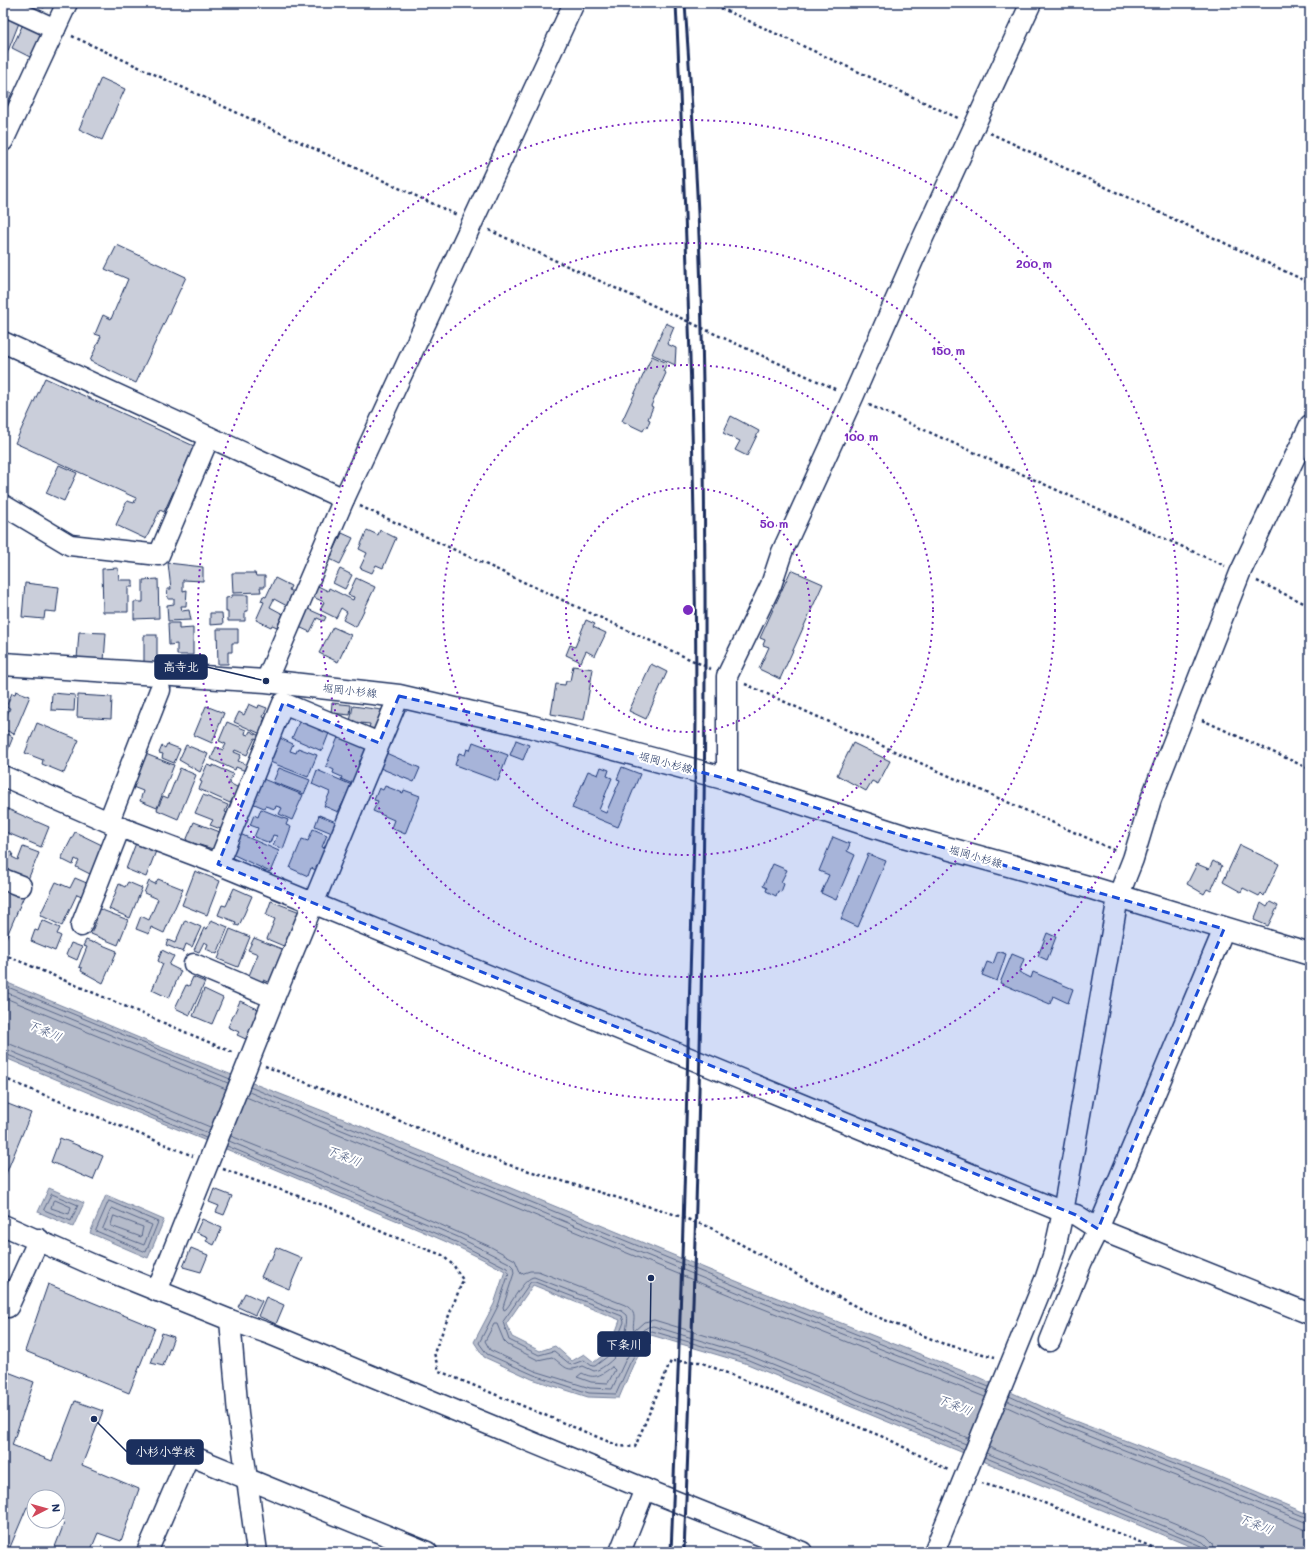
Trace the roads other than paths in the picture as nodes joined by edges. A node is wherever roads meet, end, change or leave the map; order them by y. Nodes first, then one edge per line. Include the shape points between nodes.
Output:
1 (67, 3) edge
2 (574, 3) edge
3 (1031, 3) edge
4 (3, 5) edge
5 (55, 29) junction
6 (3, 141) edge
7 (3, 342) edge
8 (1310, 425) edge
9 (209, 437) junction
10 (344, 499) junction
11 (3, 505) edge
12 (3, 664) edge
13 (266, 681) junction
14 (160, 690) dead end
15 (399, 696) junction
16 (379, 743) junction
17 (4, 778) edge
18 (727, 779) junction
19 (115, 824) junction
20 (218, 864) junction
21 (1118, 897) junction
22 (314, 904) junction
23 (81, 926) dead end
24 (1224, 929) junction
25 (1310, 954) edge
26 (194, 964) dead end
27 (274, 998) junction
28 (1063, 1212) junction
29 (3, 1224) edge
30 (1098, 1229) junction
31 (39, 1239) junction
32 (157, 1291) junction
33 (5, 1311) edge
34 (1310, 1314) edge
35 (230, 1320) junction
36 (1050, 1341) dead end
37 (248, 1478) junction
38 (645, 1489) junction
39 (147, 1552) edge
40 (257, 1552) edge
41 (427, 1552) edge
42 (620, 1552) edge
43 (802, 1552) edge
44 (934, 1552) edge

1 - 5 street
2 - 10 street
3 - 18 street via 973,125 782,552 771,585 726,676
4 - 5 street
5 - 6 street
7 - 9 street
8 - 21 street via 1240,573 1151,799 1133,859
9 - 10 street
9 - 11 street via 159,555 70,545
10 - 13 street
12 - 13 main road, 堀岡小杉線
13 - 15 main road, 堀岡小杉線
14 - 19 street
15 - 16 street
15 - 18 main road, 堀岡小杉線 via 529,726
16 - 20 street via 283,703
16 - 22 street
17 - 19 street
18 - 21 main road, 堀岡小杉線 via 903,836
19 - 20 street
19 - 23 street
20 - 22 street
21 - 24 main road, 堀岡小杉線
21 - 28 street
22 - 27 street
22 - 28 street
24 - 25 main road, 堀岡小杉線
24 - 30 street
26 - 27 street
27 - 32 street
28 - 30 street via 1076,1216
28 - 44 street via 1046,1277
29 - 31 street
30 - 34 street
30 - 36 street via 1082,1261
31 - 32 street
31 - 33 street
32 - 35 street
35 - 37 street via 238,1414
35 - 38 street via 270,1334
37 - 39 street via 189,1455
37 - 40 street
37 - 41 street
38 - 42 street
38 - 43 street

